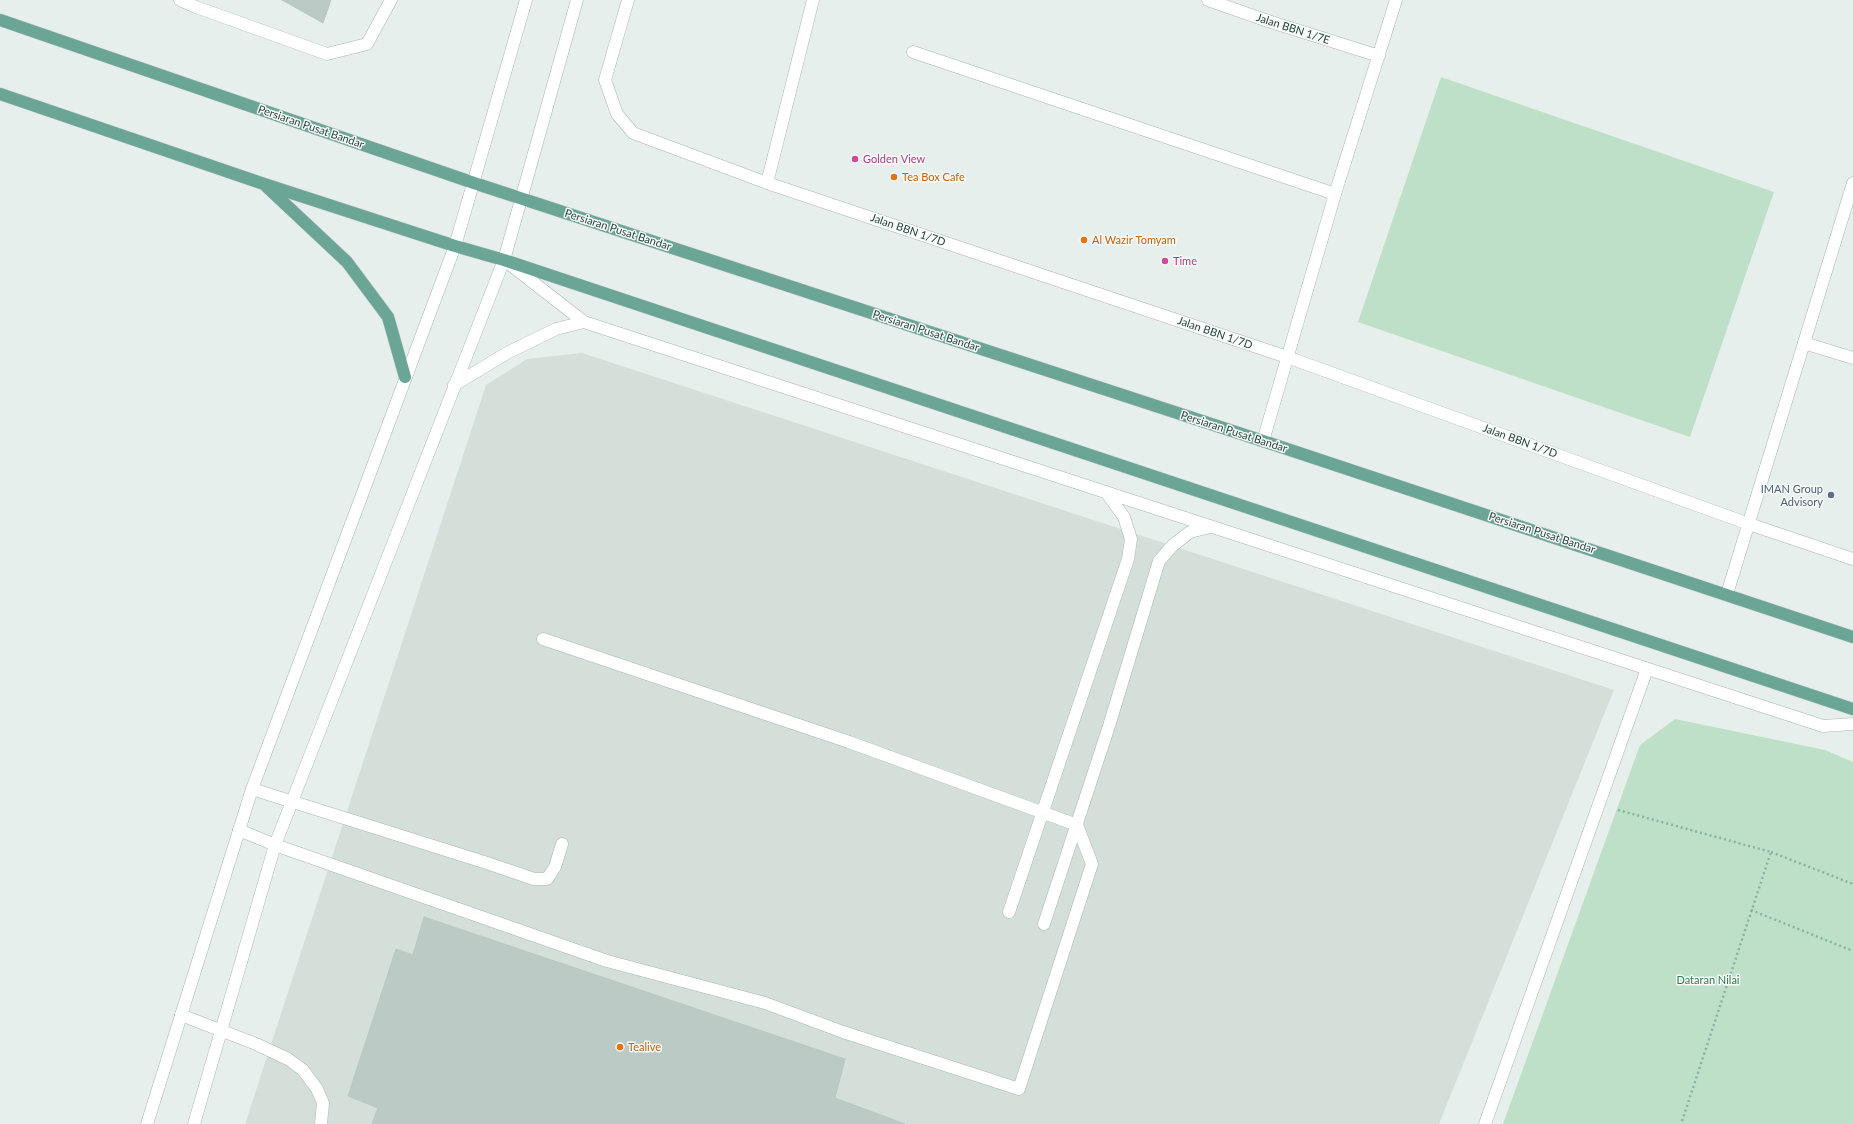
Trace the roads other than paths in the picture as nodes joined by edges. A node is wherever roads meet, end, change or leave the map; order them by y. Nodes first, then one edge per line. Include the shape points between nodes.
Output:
1 (180, 0) edge
2 (391, 0) edge
3 (526, 0) edge
4 (577, 0) edge
5 (628, 0) edge
6 (813, 0) edge
7 (1208, 0) edge
8 (1396, 0) edge
9 (192, 4) edge
10 (0, 20) edge
11 (913, 52) dead end
12 (1379, 56) junction
13 (0, 94) edge
14 (474, 183) junction
15 (767, 183) junction
16 (1853, 183) edge
17 (264, 184) junction
18 (1335, 194) junction
19 (522, 199) junction
20 (1848, 215) edge
21 (455, 246) junction
22 (504, 260) junction
23 (584, 322) junction
24 (1804, 344) junction
25 (1287, 357) junction
26 (1853, 358) edge
27 (405, 377) junction
28 (454, 385) junction
29 (1263, 441) junction
30 (1106, 492) junction
31 (1749, 524) junction
32 (1210, 527) junction
33 (1853, 558) edge
34 (1728, 594) junction
35 (1853, 637) edge
36 (544, 639) dead end
37 (1647, 669) junction
38 (1853, 709) edge
39 (1853, 724) edge
40 (252, 789) junction
41 (291, 802) junction
42 (1043, 812) junction
43 (1077, 825) junction
44 (239, 830) junction
45 (275, 844) junction
46 (562, 844) dead end
47 (1009, 912) dead end
48 (1044, 924) dead end
49 (181, 1015) junction
50 (221, 1031) junction
51 (147, 1124) edge
52 (194, 1124) edge
53 (321, 1124) edge
54 (1485, 1124) edge

1 - 9 street
2 - 9 street via 367,44 327,54
3 - 14 street
4 - 19 street
5 - 15 street, Jalan BBN 1/7D via 604,80 617,114 633,133
6 - 15 street
7 - 12 street, Jalan BBN 1/7E
8 - 12 street
10 - 14 main road, Persiaran Pusat Bandar
11 - 18 street
12 - 18 street
13 - 17 main road
14 - 19 main road, Persiaran Pusat Bandar
14 - 21 street
15 - 25 street, Jalan BBN 1/7D
16 - 20 street
17 - 21 main road
17 - 27 main road via 347,262 388,317
18 - 25 street
19 - 22 street
19 - 29 main road, Persiaran Pusat Bandar
20 - 24 street
21 - 22 main road
21 - 27 street
22 - 23 street
22 - 28 street
22 - 38 main road
23 - 28 street via 556,329 507,353
23 - 30 street
24 - 26 street
24 - 31 street
25 - 29 street
25 - 31 street, Jalan BBN 1/7D
27 - 40 street
28 - 41 street
29 - 34 main road, Persiaran Pusat Bandar
30 - 32 street
30 - 42 street via 1124,517 1130,539 1128,559
31 - 33 street, Jalan BBN 1/7D
31 - 34 street
32 - 37 street
32 - 43 street via 1190,532 1172,546 1159,562
34 - 35 main road, Persiaran Pusat Bandar
36 - 42 street via 849,742
37 - 39 street via 1824,726
37 - 54 street
40 - 41 street
40 - 44 street
41 - 45 street
41 - 46 street via 534,879 547,879 555,867
42 - 43 street
42 - 47 street
43 - 45 street via 1092,864 1019,1089 843,1032 765,1003 607,961
43 - 48 street
44 - 45 street
44 - 49 street
45 - 50 street
49 - 50 street
49 - 51 street
50 - 52 street
50 - 53 street via 288,1059 303,1070 318,1089 323,1103

